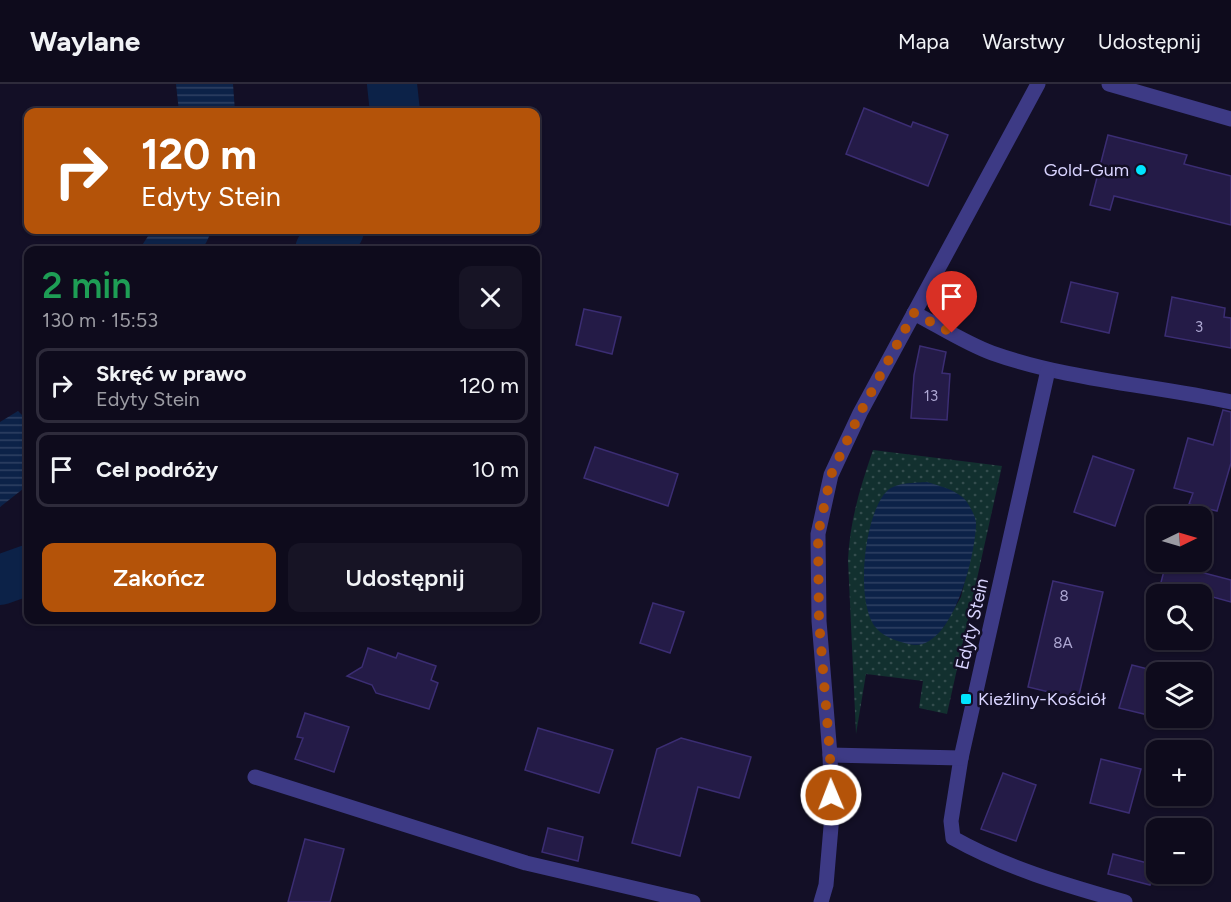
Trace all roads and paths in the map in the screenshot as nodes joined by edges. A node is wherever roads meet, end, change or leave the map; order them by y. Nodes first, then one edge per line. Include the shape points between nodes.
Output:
1 (1038, 84) edge
2 (1109, 84) edge
3 (1231, 119) edge
4 (914, 313) junction
5 (1048, 370) junction
6 (1231, 402) edge
7 (830, 755) junction
8 (961, 758) junction
9 (255, 777) dead end
10 (693, 902) edge
11 (821, 902) edge
12 (1125, 902) edge

1 - 4 street
2 - 3 street
4 - 5 street via 990,352
4 - 7 street via 831,475 818,534 819,621
5 - 6 street
5 - 8 street, Edyty Stein
7 - 8 street
7 - 11 street via 831,815 826,885
8 - 12 street, Edyty Stein via 951,821 953,838 981,854
9 - 10 street via 526,863

